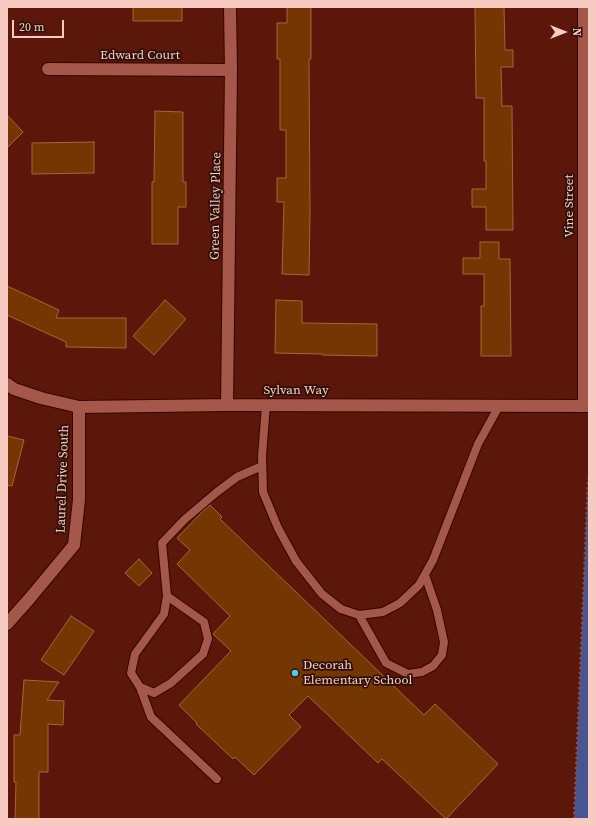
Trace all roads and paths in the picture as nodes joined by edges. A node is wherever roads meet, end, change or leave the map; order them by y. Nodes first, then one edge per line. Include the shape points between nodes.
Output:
1 (230, 7) edge
2 (584, 7) edge
3 (48, 69) dead end
4 (231, 70) junction
5 (7, 384) edge
6 (227, 405) junction
7 (266, 405) junction
8 (499, 406) junction
9 (587, 406) edge
10 (79, 407) junction
11 (262, 466) junction
12 (589, 477) edge
13 (425, 575) junction
14 (167, 596) junction
15 (359, 615) junction
16 (7, 624) edge
17 (140, 687) junction
18 (217, 779) dead end
19 (574, 819) edge

1 - 4 street, Green Valley Place
2 - 9 street, Vine Street
3 - 4 street, Edward Court
4 - 6 street, Green Valley Place
5 - 10 street, Sylvan Way via 41,398
6 - 7 street, Sylvan Way
6 - 10 street, Sylvan Way
7 - 8 street, Sylvan Way
7 - 11 lane
8 - 9 street, Sylvan Way
8 - 13 lane via 478,444
10 - 16 street, Laurel Drive South via 79,500 74,545
11 - 14 lane via 237,477 185,519 162,543
11 - 15 lane via 263,492 278,528 296,561 322,594 341,609
12 - 19 path
13 - 15 lane via 419,585 400,603 383,612
13 - 15 lane via 438,610 444,642 442,654 433,666 422,672 408,674 386,663
14 - 17 lane via 164,614 135,654 131,673
14 - 17 lane via 204,622 208,639 203,654 171,683 154,693
17 - 18 lane via 150,717

